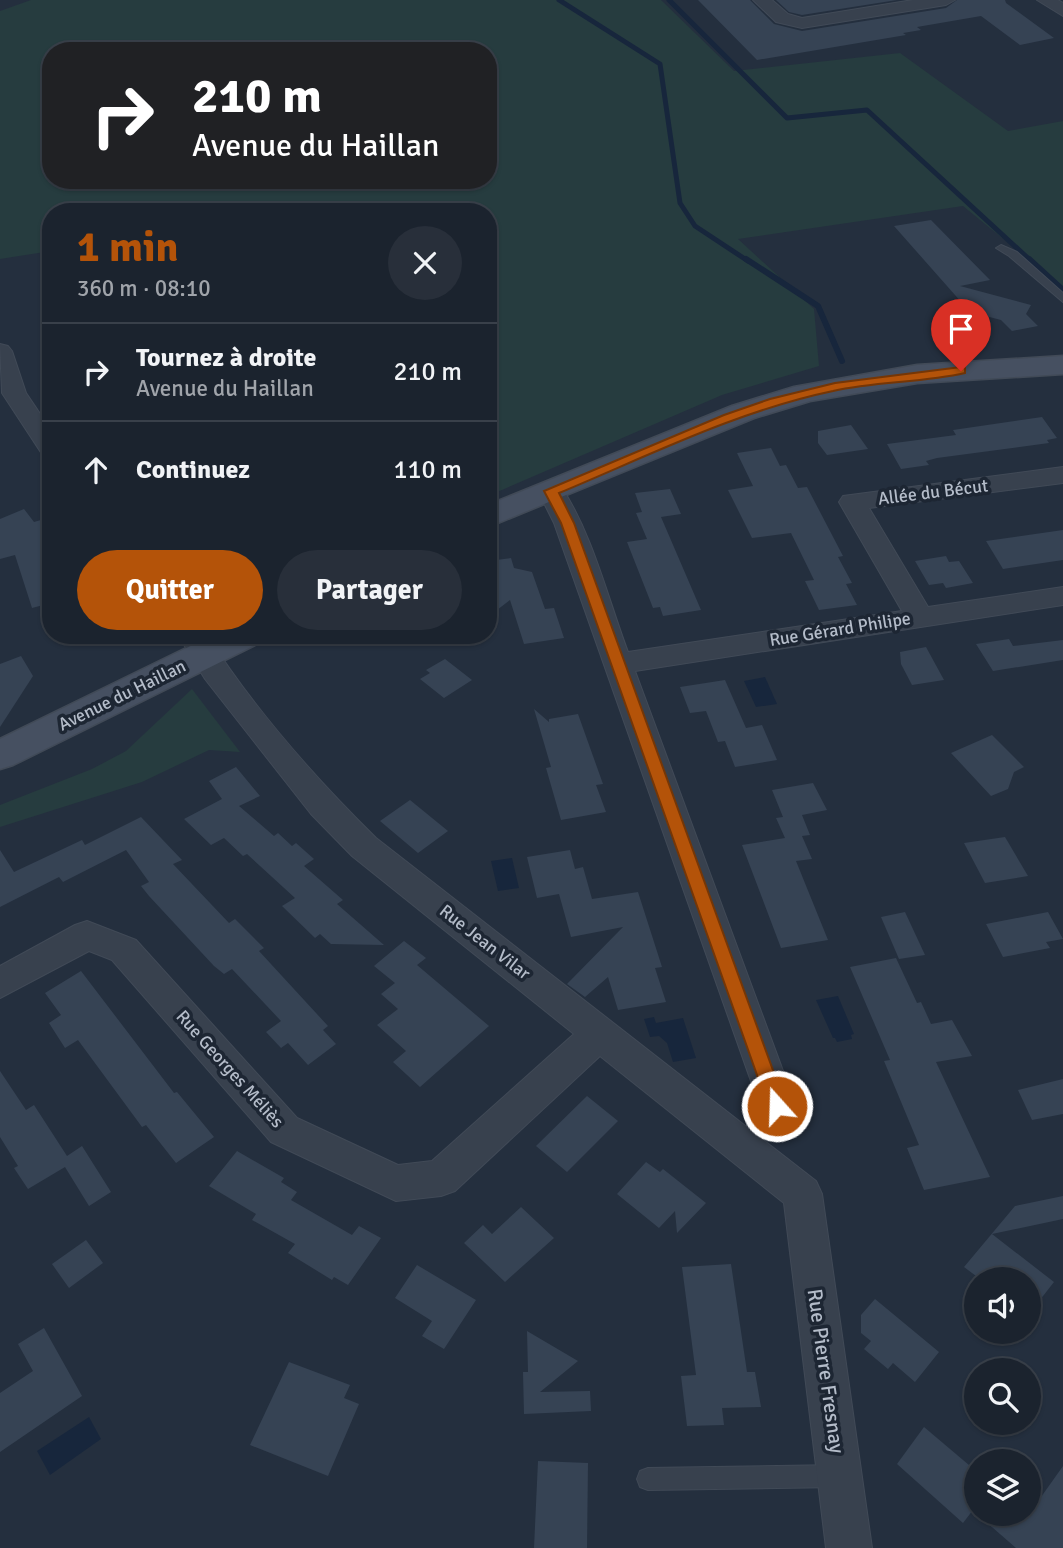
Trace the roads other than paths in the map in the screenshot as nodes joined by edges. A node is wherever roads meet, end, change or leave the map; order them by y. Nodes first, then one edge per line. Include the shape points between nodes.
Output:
1 (762, 0) edge
2 (946, 0) edge
3 (1046, 0) edge
4 (874, 5) edge
5 (1063, 11) edge
6 (1001, 248) dead end
7 (1063, 299) edge
8 (0, 351) edge
9 (1063, 365) edge
10 (7, 398) edge
11 (42, 439) edge
12 (1063, 475) edge
13 (551, 491) junction
14 (497, 513) edge
15 (1063, 596) edge
16 (920, 617) junction
17 (199, 645) edge
18 (617, 664) junction
19 (0, 755) edge
20 (0, 983) edge
21 (601, 1032) junction
22 (777, 1106) dead end
23 (802, 1194) joint
24 (839, 1476) junction
25 (648, 1479) dead end
26 (849, 1548) edge

1 - 4 street via 795,23
2 - 4 street
3 - 5 street
6 - 7 lane
8 - 10 street
9 - 13 street via 928,373 835,386 743,412
10 - 11 street
12 - 16 street, Allée du Bécut via 852,502
13 - 14 street
13 - 18 street via 567,523
15 - 16 street, Rue Gérard Philipe
16 - 18 street, Rue Gérard Philipe
17 - 19 street, Avenue du Haillan
17 - 21 street, Rue Jean Vilar via 215,672 314,795 364,847
18 - 22 street
20 - 21 street, Rue Georges Méliès via 87,935 124,950 284,1130 396,1183 441,1178
21 - 23 street, Rue Jean Vilar
23 - 24 street, Rue Pierre Fresnay
24 - 25 lane
24 - 26 street, Rue Pierre Fresnay

